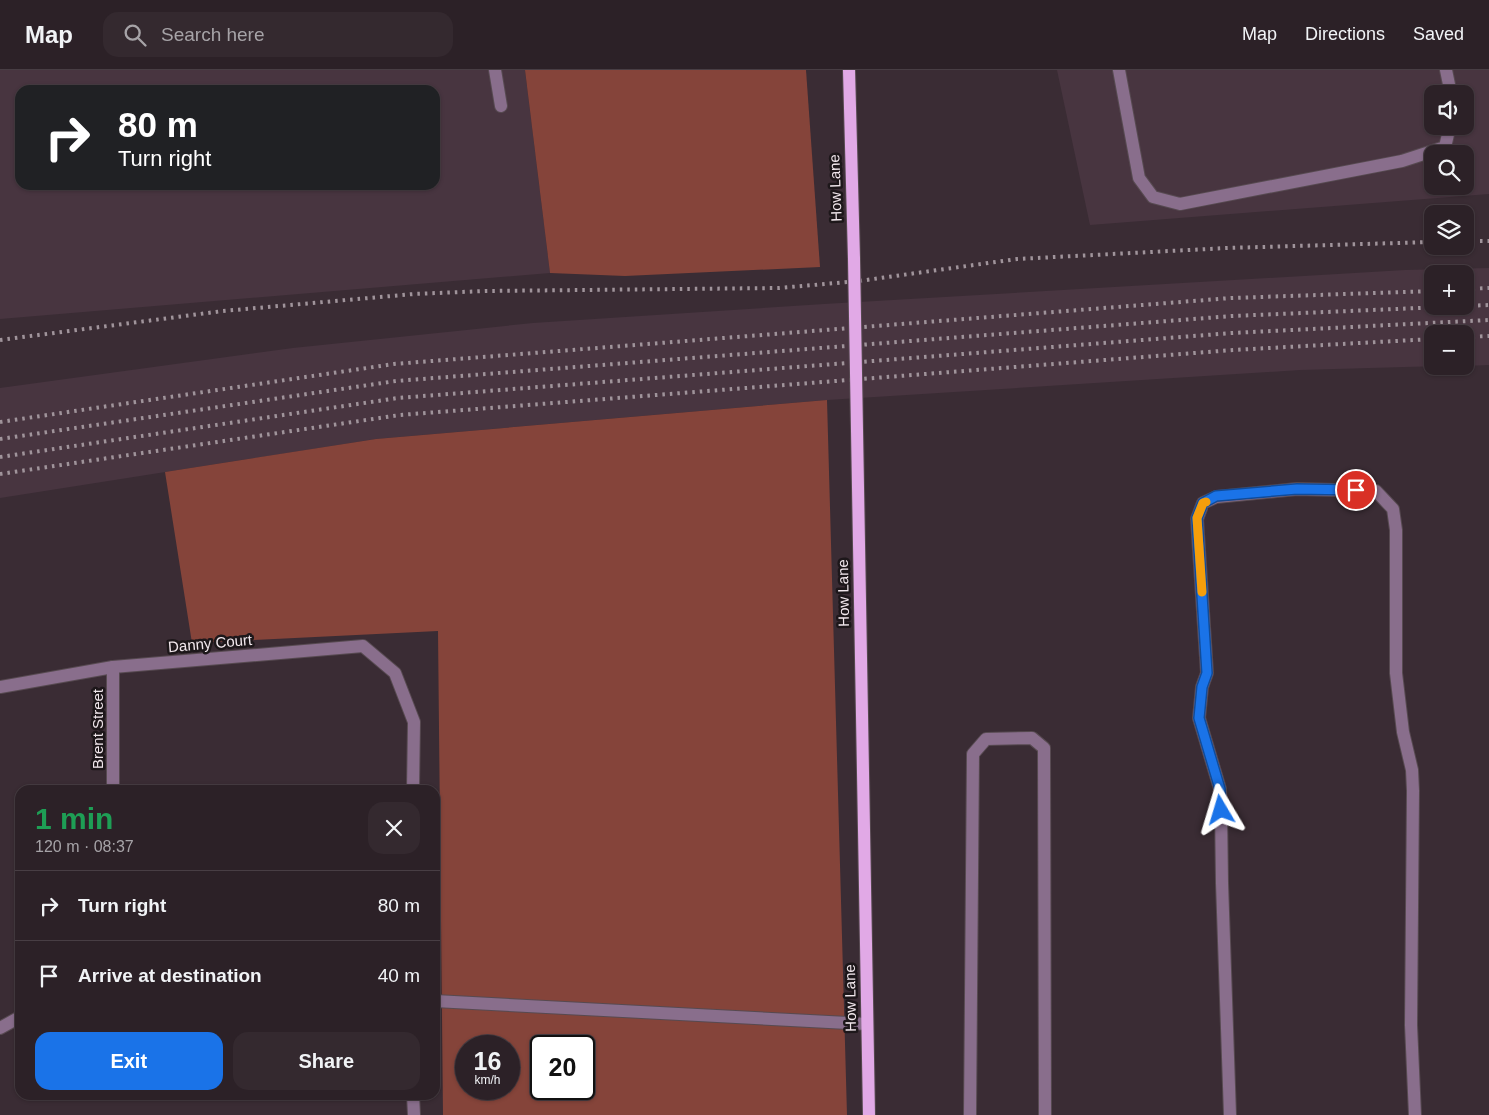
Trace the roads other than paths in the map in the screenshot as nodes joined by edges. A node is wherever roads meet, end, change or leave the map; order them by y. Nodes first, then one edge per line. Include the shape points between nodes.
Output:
1 (495, 70) edge
2 (848, 70) edge
3 (1119, 70) edge
4 (1446, 70) edge
5 (1449, 85) edge
6 (502, 106) dead end
7 (1448, 135) edge
8 (113, 667) junction
9 (0, 687) edge
10 (113, 785) edge
11 (413, 785) edge
12 (440, 1001) edge
13 (15, 1020) edge
14 (867, 1024) junction
15 (0, 1028) edge
16 (413, 1100) edge
17 (414, 1115) edge
18 (869, 1115) edge
19 (970, 1115) edge
20 (1045, 1115) edge
21 (1230, 1115) edge
22 (1415, 1115) edge

1 - 6 street
2 - 14 main road, How Lane, bridge
3 - 7 street via 1139,178 1153,197 1180,204 1402,161 1446,148
4 - 5 street
8 - 9 street, Danny Court
8 - 10 street, Brent Street
8 - 11 street, Danny Court via 362,646 395,673 414,722
12 - 14 street
13 - 15 street
14 - 18 main road, How Lane
16 - 17 street
19 - 20 street via 973,754 986,739 1032,738 1044,748
21 - 22 street via 1220,789 1199,718 1207,673 1197,518 1203,503 1216,496 1297,489 1376,491 1393,509 1396,530 1396,673 1413,790 1411,1025

